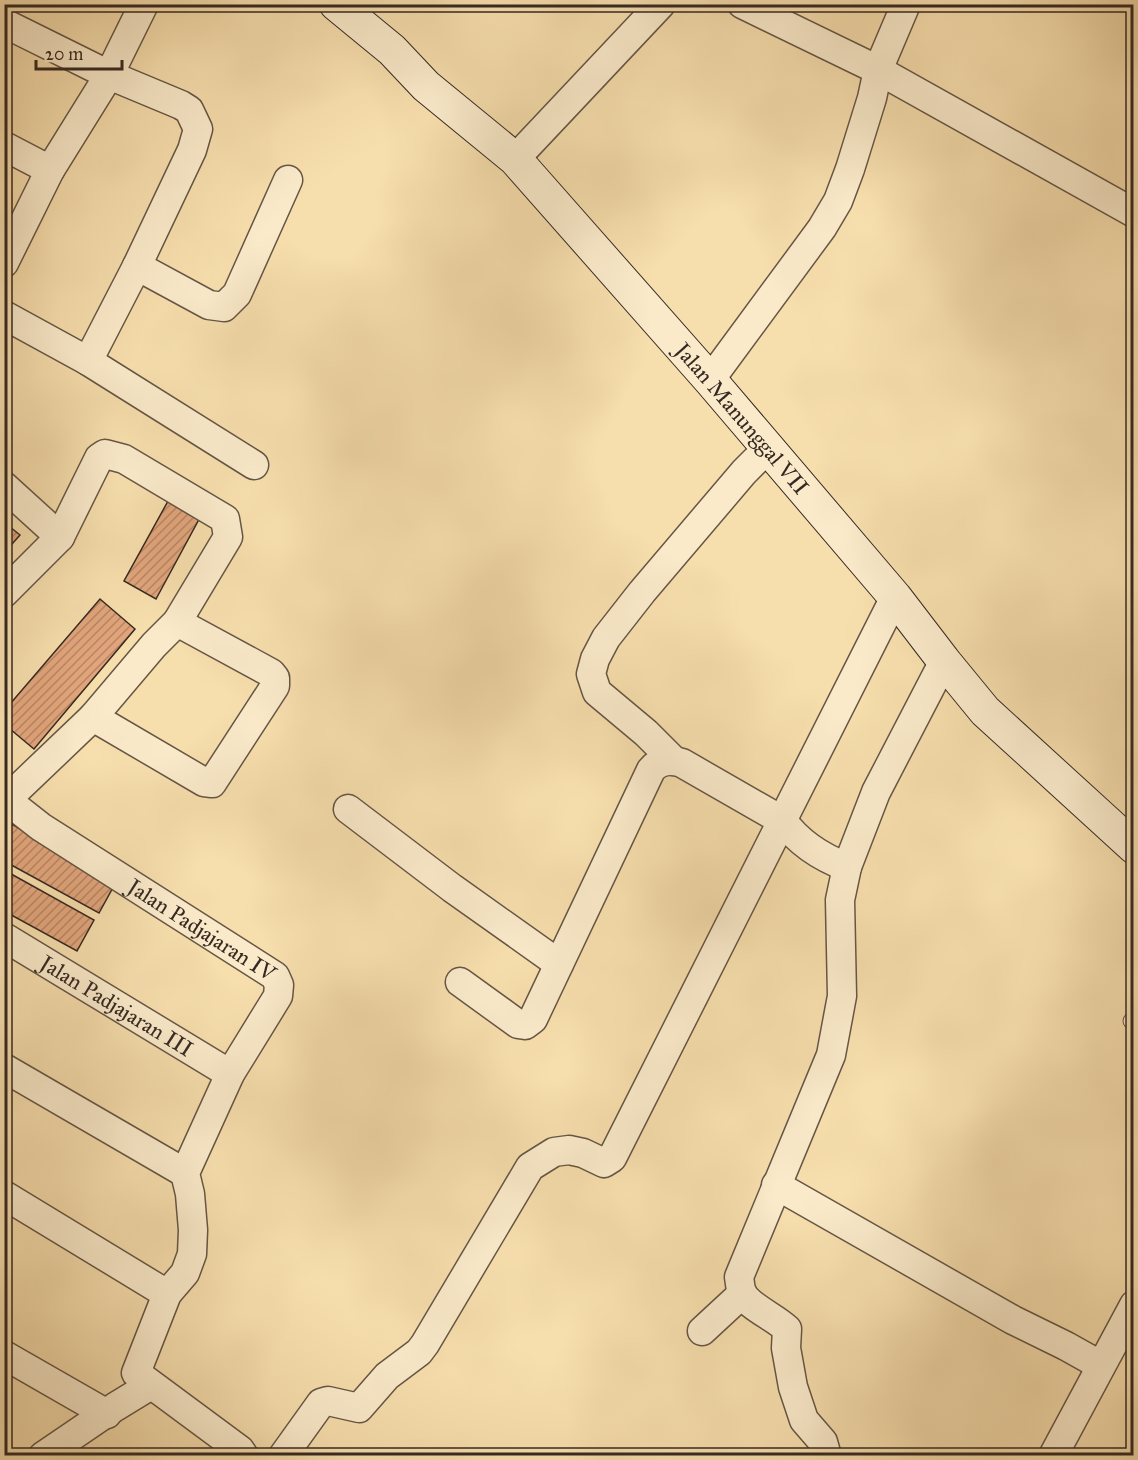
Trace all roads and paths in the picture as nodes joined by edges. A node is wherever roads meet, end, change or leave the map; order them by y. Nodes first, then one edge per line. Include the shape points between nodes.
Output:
1 (144, 4) edge
2 (336, 4) edge
3 (661, 4) edge
4 (742, 4) edge
5 (906, 4) edge
6 (4, 23) edge
7 (878, 70) junction
8 (109, 75) junction
9 (4, 146) edge
10 (515, 159) junction
11 (50, 170) junction
12 (288, 180) dead end
13 (1134, 213) edge
14 (4, 262) edge
15 (137, 266) junction
16 (4, 315) edge
17 (88, 361) junction
18 (710, 380) junction
19 (768, 448) junction
20 (254, 465) dead end
21 (4, 486) edge
22 (60, 537) junction
23 (4, 593) edge
24 (895, 597) junction
25 (177, 622) junction
26 (944, 661) junction
27 (93, 717) junction
28 (674, 761) junction
29 (5, 800) edge
30 (348, 809) dead end
31 (783, 821) junction
32 (1134, 847) edge
33 (847, 867) junction
34 (4, 937) edge
35 (559, 964) junction
36 (460, 982) dead end
37 (4, 1068) edge
38 (230, 1074) junction
39 (185, 1173) junction
40 (776, 1185) junction
41 (4, 1195) edge
42 (167, 1294) junction
43 (742, 1294) junction
44 (1134, 1305) edge
45 (702, 1331) dead end
46 (4, 1355) edge
47 (1100, 1365) junction
48 (143, 1379) junction
49 (107, 1414) junction
50 (239, 1454) edge
51 (43, 1455) edge
52 (283, 1455) edge
53 (827, 1455) edge
54 (1053, 1455) edge

1 - 8 street
2 - 10 street, Jalan Manunggal VII via 392,50 426,86
3 - 10 street
4 - 7 street
5 - 7 street
6 - 8 street
7 - 13 street
7 - 18 street via 873,98 838,201
8 - 11 street
8 - 15 street via 181,105 189,110 198,129 192,150
9 - 11 street
10 - 18 street, Jalan Manunggal VII
11 - 14 street
12 - 15 street via 237,294 224,307 209,305
15 - 17 street
16 - 17 street
17 - 20 street
18 - 19 street, Jalan Manunggal VII
19 - 24 street, Jalan Manunggal VII
19 - 28 street via 642,592 606,638 595,659 591,674 597,692
21 - 22 street
22 - 23 street
22 - 25 street via 99,458 105,454 124,459 225,519 228,537
24 - 26 street, Jalan Manunggal VII
24 - 31 street
25 - 27 street
25 - 27 street via 275,678 275,686 213,783 204,782
26 - 32 street, Jalan Manunggal VII via 985,711
26 - 33 street via 876,792
27 - 29 street
28 - 31 street
28 - 35 street via 659,762 651,770
29 - 38 street, Jalan Padjajaran IV via 41,827 276,976 278,996
30 - 35 street
31 - 33 street via 826,859
31 - 52 street via 612,1158 604,1163 569,1150 554,1152 530,1167 419,1352 396,1367 359,1408 321,1403
33 - 40 street via 840,900 842,996 834,1044
34 - 38 street, Jalan Padjajaran III
35 - 36 street via 533,1019 525,1025 510,1019
37 - 39 street
38 - 39 street, Jalan Padjajaran IV
39 - 42 street via 190,1194 192,1254 185,1273
40 - 43 street via 739,1277
40 - 47 street
41 - 42 street
42 - 48 street
43 - 45 street
43 - 53 street via 787,1329 793,1387 804,1420 823,1442
44 - 47 street
46 - 49 street
47 - 54 street
48 - 49 street
48 - 50 street
49 - 51 street

